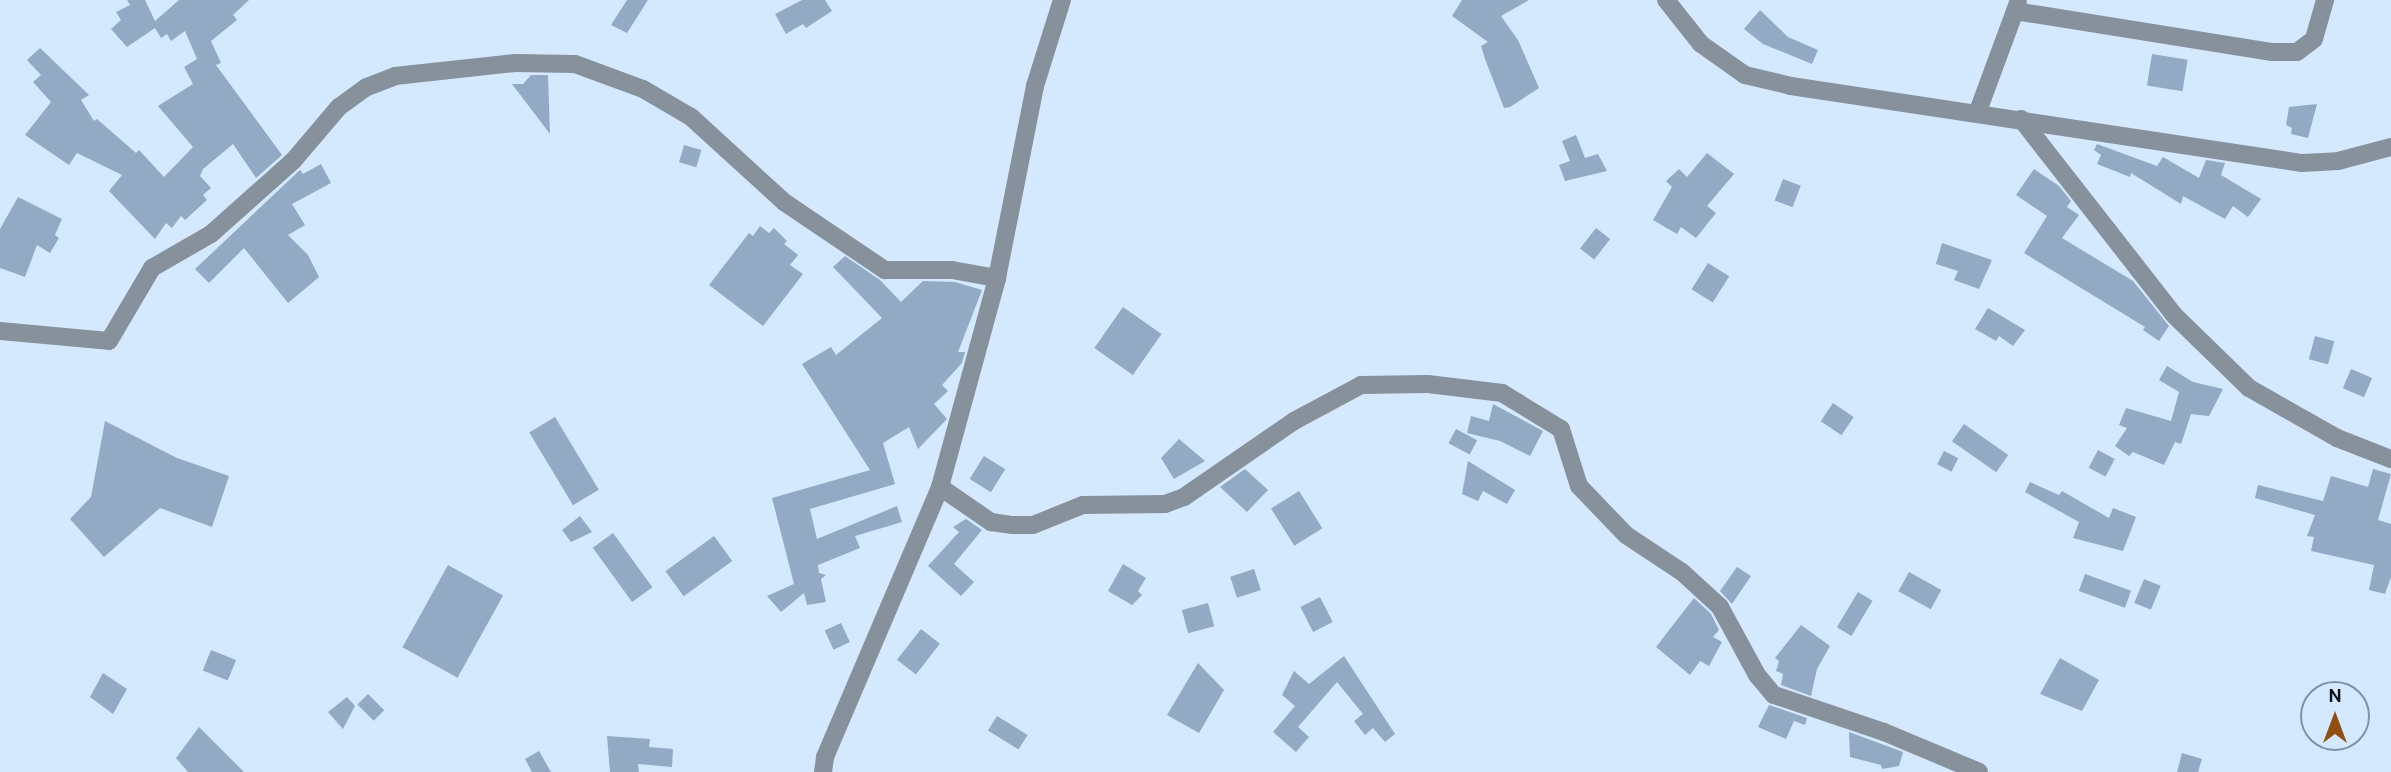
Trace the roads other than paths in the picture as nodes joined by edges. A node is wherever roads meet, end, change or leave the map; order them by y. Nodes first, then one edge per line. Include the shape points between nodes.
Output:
1 (1062, 0) edge
2 (1666, 0) edge
3 (2325, 0) edge
4 (2017, 6) edge
5 (1978, 111) junction
6 (2021, 119) junction
7 (2391, 147) edge
8 (997, 278) junction
9 (0, 331) edge
10 (2391, 459) edge
11 (940, 487) junction
12 (823, 772) edge
13 (1979, 772) edge

1 - 8 street via 1035,86
2 - 5 street via 1701,44 1745,75 1791,86
3 - 4 street via 2314,39 2297,51 2271,52
4 - 5 street
5 - 6 street
6 - 7 street via 2302,163 2338,161
6 - 10 street via 2174,315 2249,388 2337,438
8 - 9 street via 952,270 885,270 784,202 691,117 643,89 575,64 515,63 395,76 368,87 339,107 293,160 211,234 152,268 109,341
8 - 11 street
11 - 12 street via 825,757
11 - 13 street via 991,522 1013,525 1033,525 1083,505 1165,504 1184,497 1294,421 1361,385 1428,384 1502,393 1561,429 1579,486 1626,535 1682,572 1720,607 1757,674 1774,695 1884,732

